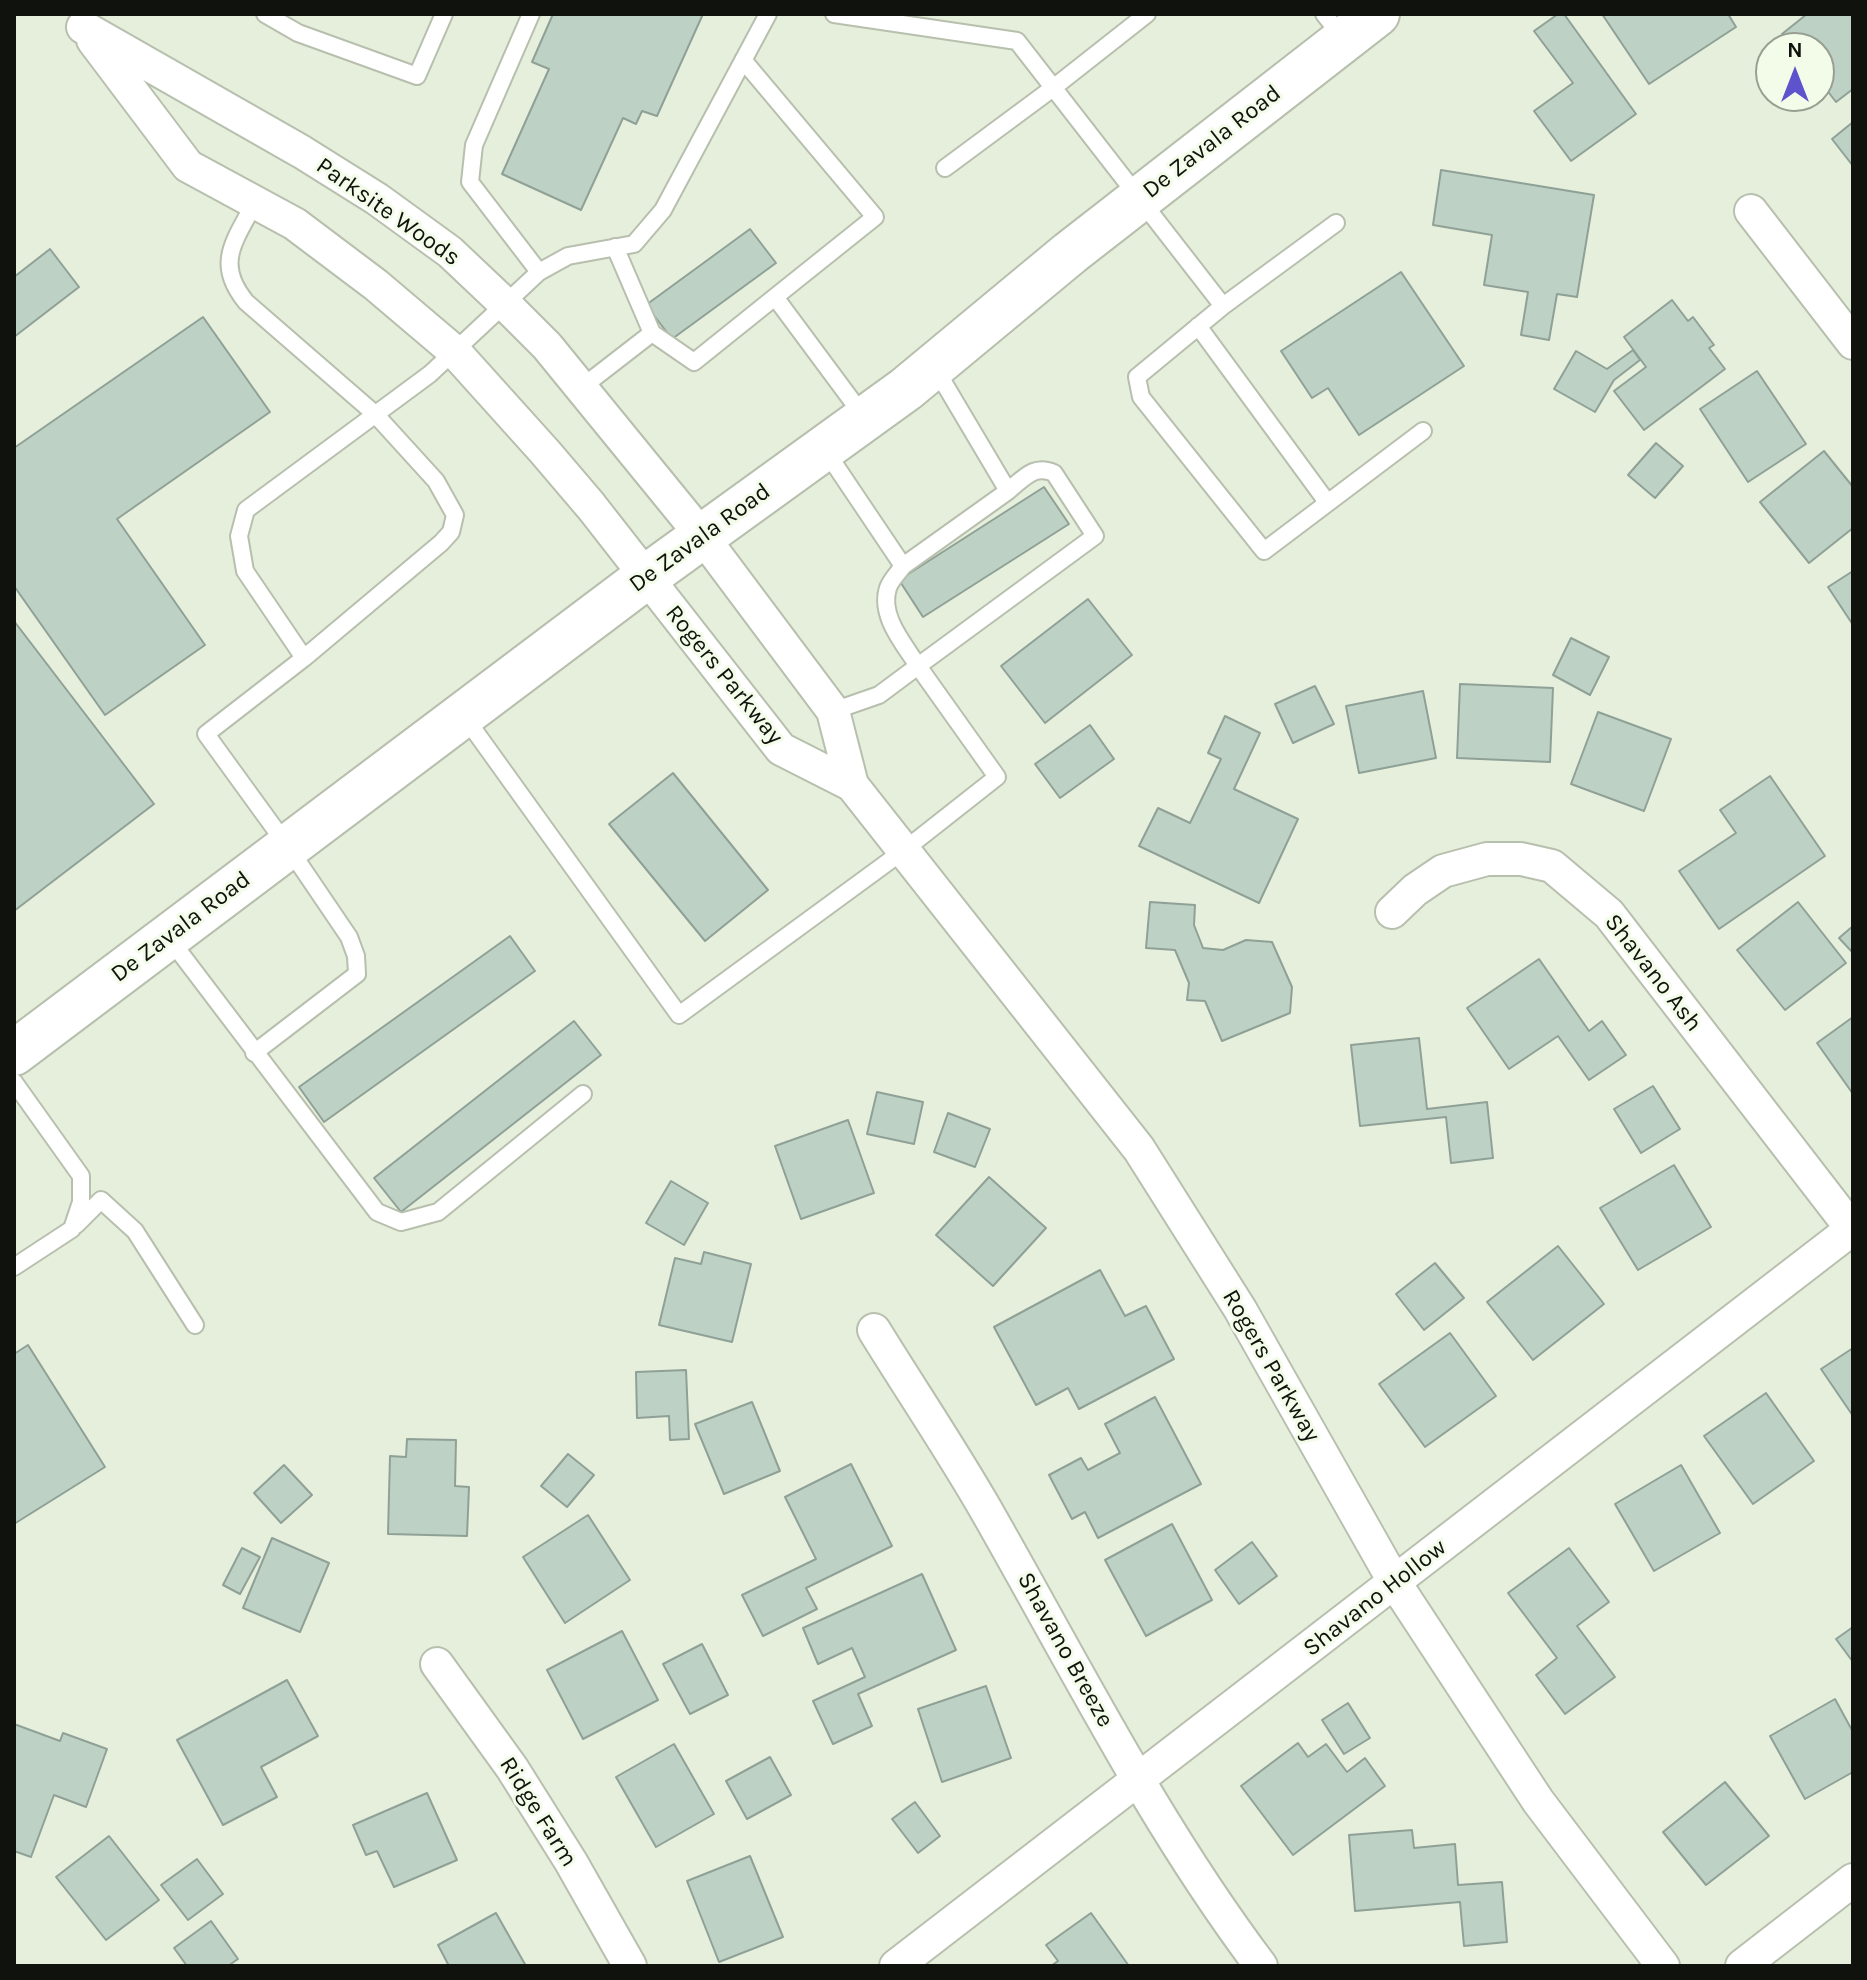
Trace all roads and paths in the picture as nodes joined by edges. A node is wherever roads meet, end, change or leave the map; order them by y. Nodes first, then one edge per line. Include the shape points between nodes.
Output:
1 (265, 14) edge
2 (444, 14) edge
3 (531, 14) edge
4 (768, 14) edge
5 (834, 14) edge
6 (1147, 14) edge
7 (80, 20) edge
8 (1349, 22) edge
9 (743, 60) junction
10 (1053, 88) junction
11 (945, 168) dead end
12 (1138, 199) junction
13 (255, 202) junction
14 (1751, 211) dead end
15 (1336, 223) dead end
16 (615, 247) junction
17 (539, 272) junction
18 (775, 297) junction
19 (506, 305) junction
20 (1223, 306) junction
21 (1198, 326) junction
22 (652, 333) junction
23 (1853, 343) edge
24 (455, 352) junction
25 (934, 366) junction
26 (581, 388) junction
27 (375, 414) junction
28 (865, 418) junction
29 (1423, 431) dead end
30 (824, 448) junction
31 (1008, 491) junction
32 (1327, 502) junction
33 (702, 536) junction
34 (903, 566) junction
35 (646, 577) junction
36 (304, 658) junction
37 (918, 666) junction
38 (833, 711) junction
39 (463, 715) junction
40 (852, 785) junction
41 (288, 847) junction
42 (903, 851) junction
43 (1392, 912) dead end
44 (168, 937) junction
45 (17, 1051) edge
46 (254, 1053) junction
47 (583, 1094) dead end
48 (72, 1229) junction
49 (1852, 1229) edge
50 (14, 1267) edge
51 (195, 1325) dead end
52 (874, 1330) dead end
53 (1395, 1583) junction
54 (437, 1664) dead end
55 (1138, 1781) junction
56 (1853, 1880) edge
57 (630, 1966) edge
58 (896, 1966) edge
59 (1261, 1966) edge
60 (1663, 1966) edge
61 (1742, 1966) edge

1 - 2 lane via 298,33 417,76
3 - 17 lane via 474,145 470,182
4 - 9 lane
5 - 10 lane via 1017,41
6 - 10 lane
7 - 13 street, Parksite Woods via 188,166
7 - 19 street, Parksite Woods via 377,199 450,252
8 - 12 main road, De Zavala Road
9 - 16 lane via 663,210 634,244
9 - 18 lane via 875,217
10 - 11 lane
10 - 12 lane
12 - 20 lane
12 - 25 main road, De Zavala Road
13 - 24 street, Parksite Woods via 318,241
13 - 27 lane via 230,251 233,287
14 - 23 street
15 - 20 lane
16 - 17 lane via 568,256
16 - 22 lane
17 - 19 lane
18 - 22 lane via 694,362
18 - 28 lane
19 - 24 lane
19 - 26 street, Parksite Woods
20 - 21 lane
21 - 32 lane
21 - 32 lane via 1137,377 1141,397 1264,551
22 - 26 lane
24 - 27 lane
24 - 35 street, Parksite Woods
25 - 28 main road, De Zavala Road
25 - 31 lane
26 - 33 street, Parksite Woods
27 - 36 lane via 246,510 239,536 245,571
27 - 36 lane via 436,481 455,515 451,532
28 - 30 main road, De Zavala Road
29 - 32 lane
30 - 33 main road, De Zavala Road
30 - 34 lane
31 - 34 lane
31 - 37 lane via 1033,470 1054,473 1095,536
33 - 35 main road, De Zavala Road
33 - 38 street, Rogers Parkway
34 - 37 lane via 888,588 887,611
35 - 39 main road, De Zavala Road
35 - 40 street, Rogers Parkway via 781,749
36 - 41 lane via 206,734
37 - 38 lane via 879,695
37 - 42 lane via 997,777
38 - 40 street, Rogers Parkway
39 - 41 main road, De Zavala Road
39 - 42 lane via 679,1015
40 - 42 street, Rogers Parkway
41 - 44 main road, De Zavala Road
41 - 46 lane via 349,937 357,974
42 - 53 street, Rogers Parkway via 1139,1149 1240,1309
43 - 49 street, Shavano Ash via 1443,871 1487,859 1552,866 1609,914
44 - 45 main road, De Zavala Road
44 - 46 lane
45 - 48 lane via 81,1176 81,1202
46 - 47 lane via 377,1212 401,1222 438,1212
48 - 50 lane
48 - 51 lane via 101,1200 135,1231
49 - 53 street, Shavano Hollow
52 - 55 street, Shavano Breeze via 984,1506
53 - 55 street, Shavano Hollow
53 - 60 street, Rogers Parkway via 1538,1801
54 - 57 street, Ridge Farm via 512,1768
55 - 58 street, Shavano Hollow
55 - 59 street, Shavano Breeze via 1221,1914
56 - 61 street

